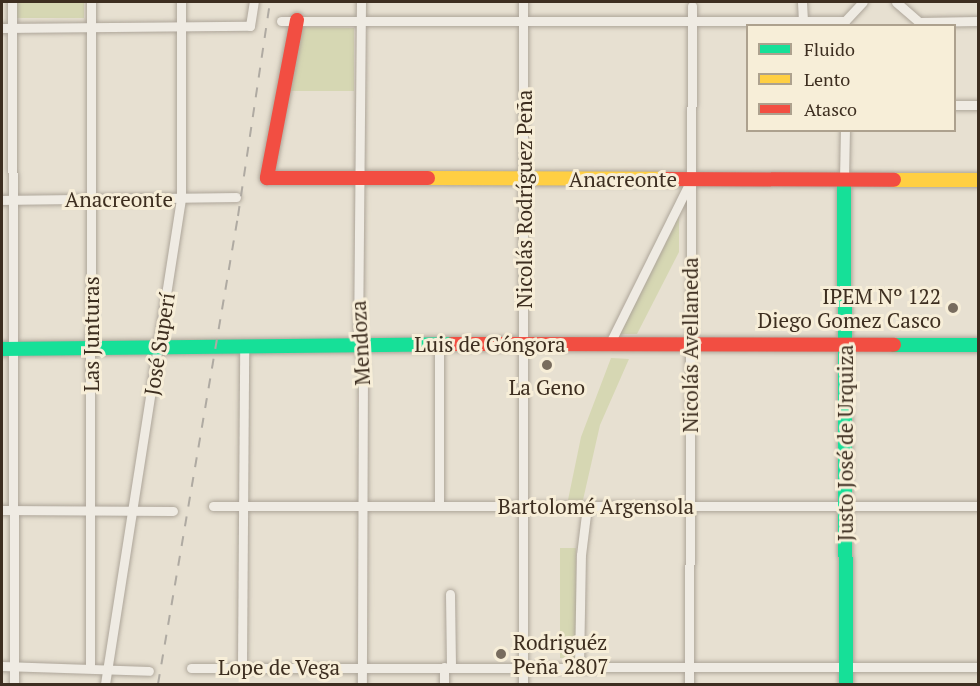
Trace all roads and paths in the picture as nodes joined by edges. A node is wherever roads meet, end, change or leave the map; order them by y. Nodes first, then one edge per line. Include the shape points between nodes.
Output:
1 (12, 2) edge
2 (91, 2) edge
3 (181, 2) edge
4 (254, 2) edge
5 (361, 2) edge
6 (523, 2) edge
7 (802, 2) edge
8 (863, 2) edge
9 (896, 2) edge
10 (692, 6) dead end
11 (297, 20) junction
12 (360, 20) junction
13 (523, 20) junction
14 (281, 21) dead end
15 (692, 21) junction
16 (803, 21) junction
17 (978, 21) edge
18 (181, 26) junction
19 (91, 27) junction
20 (2, 28) edge
21 (12, 28) junction
22 (956, 105) edge
23 (978, 105) edge
24 (845, 132) edge
25 (359, 178) junction
26 (524, 179) junction
27 (691, 180) junction
28 (844, 180) junction
29 (978, 180) edge
30 (236, 197) dead end
31 (90, 199) junction
32 (181, 199) junction
33 (2, 200) edge
34 (12, 200) junction
35 (359, 344) junction
36 (439, 344) junction
37 (524, 344) junction
38 (244, 345) junction
39 (609, 345) junction
40 (690, 345) junction
41 (845, 345) junction
42 (978, 345) edge
43 (159, 348) junction
44 (7, 349) edge
45 (91, 349) junction
46 (213, 506) dead end
47 (363, 506) junction
48 (439, 506) junction
49 (524, 506) junction
50 (586, 506) junction
51 (690, 506) junction
52 (845, 506) junction
53 (978, 506) edge
54 (243, 507) junction
55 (15, 509) junction
56 (2, 510) edge
57 (92, 510) junction
58 (132, 510) junction
59 (173, 511) dead end
60 (450, 594) dead end
61 (242, 665) junction
62 (2, 666) edge
63 (14, 666) junction
64 (90, 666) junction
65 (108, 667) junction
66 (363, 667) junction
67 (447, 667) junction
68 (523, 667) junction
69 (579, 667) junction
70 (689, 667) junction
71 (845, 667) junction
72 (978, 667) edge
73 (191, 668) dead end
74 (149, 671) dead end
75 (14, 684) edge
76 (105, 684) edge
77 (362, 684) edge
78 (444, 684) edge
79 (523, 684) edge
80 (689, 684) edge
81 (846, 684) edge

1 - 21 street
2 - 19 street, Las Junturas
3 - 18 street, José Superí
4 - 18 street via 250,26
5 - 12 street, Mendoza
6 - 13 street, Nicolás Rodríguez Peña
7 - 16 street
8 - 16 street via 845,21
9 - 17 street via 919,22
10 - 15 street, Nicolás Avellaneda
11 - 12 street
11 - 14 street
11 - 25 street, Anacreonte via 267,178
12 - 13 street
12 - 25 street, Mendoza
13 - 15 street
13 - 26 street, Nicolás Rodríguez Peña
15 - 16 street
15 - 27 street, Nicolás Avellaneda
18 - 19 street
18 - 32 street, José Superí
19 - 21 street
19 - 31 street, Las Junturas
20 - 21 street
21 - 34 street
22 - 23 street
24 - 28 street, Justo José de Urquiza
25 - 26 street, Anacreonte
25 - 35 street, Mendoza
26 - 27 street, Anacreonte
26 - 37 street, Nicolás Rodríguez Peña
27 - 28 street, Anacreonte
27 - 39 street
27 - 40 street, Nicolás Avellaneda
28 - 29 street, Anacreonte
28 - 41 street, Justo José de Urquiza
30 - 32 street, Anacreonte
31 - 32 street, Anacreonte
31 - 34 street, Anacreonte
31 - 45 street, Las Junturas
32 - 43 street, José Superí
33 - 34 street, Anacreonte
34 - 44 street
35 - 36 street, Luis de Góngora
35 - 38 street, Luis de Góngora
35 - 47 street, Mendoza via 363,367
36 - 37 street, Luis de Góngora
36 - 48 street
37 - 39 street, Luis de Góngora
37 - 49 street, Nicolás Rodríguez Peña
38 - 43 street, Luis de Góngora
38 - 54 street
39 - 40 street, Luis de Góngora
40 - 41 street, Luis de Góngora
40 - 51 street, Nicolás Avellaneda
41 - 42 street, Luis de Góngora
41 - 52 street, Justo José de Urquiza
43 - 45 street, Luis de Góngora
43 - 58 street, José Superí
44 - 45 street, Luis de Góngora
44 - 55 street
45 - 57 street, Las Junturas
46 - 54 street, Bartolomé Argensola
47 - 48 street, Bartolomé Argensola
47 - 54 street, Bartolomé Argensola
47 - 66 street, Mendoza
48 - 49 street, Bartolomé Argensola
49 - 50 street, Bartolomé Argensola
49 - 68 street, Nicolás Rodríguez Peña
50 - 51 street, Bartolomé Argensola
50 - 69 street
51 - 52 street, Bartolomé Argensola
51 - 70 street, Nicolás Avellaneda
52 - 53 street, Bartolomé Argensola
52 - 71 street, Justo José de Urquiza
54 - 61 street
55 - 56 street
55 - 57 street
55 - 63 street
57 - 58 street
57 - 64 street, Las Junturas
58 - 59 street
58 - 65 street, José Superí
60 - 67 street
61 - 66 street, Lope de Vega
61 - 73 street, Lope de Vega
62 - 63 street
63 - 64 street
63 - 75 street
64 - 65 street
65 - 74 street
65 - 76 street, José Superí
66 - 67 street, Lope de Vega
66 - 77 street, Mendoza
67 - 68 street, Lope de Vega
67 - 78 street
68 - 69 street, Lope de Vega
68 - 79 street, Nicolás Rodríguez Peña
69 - 70 street, Lope de Vega
70 - 71 street, Lope de Vega
70 - 80 street, Nicolás Avellaneda
71 - 72 street, Lope de Vega
71 - 81 street, Justo José de Urquiza

